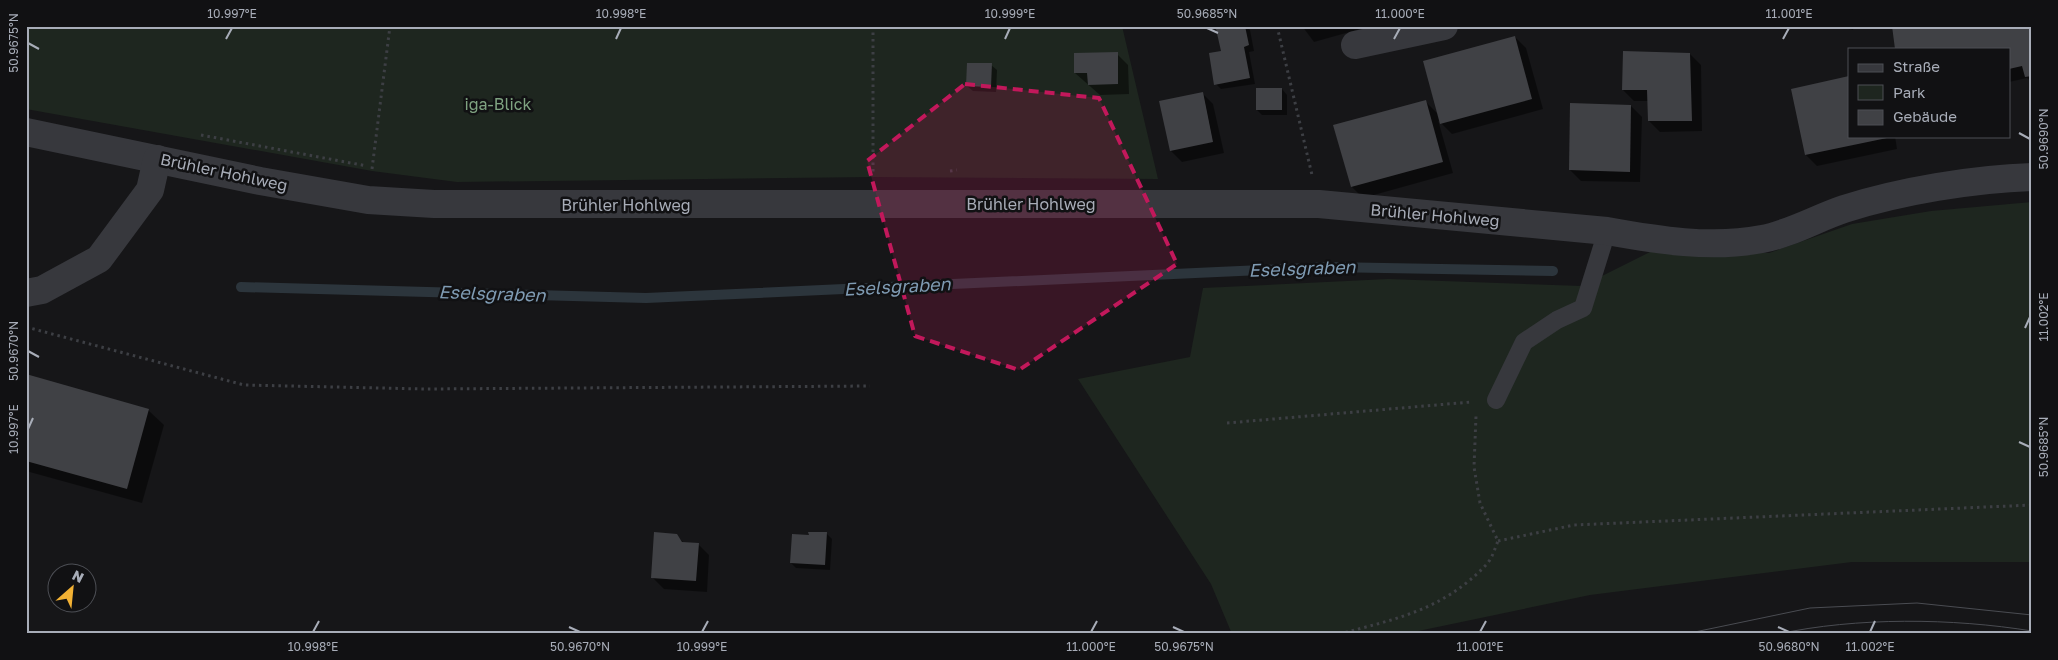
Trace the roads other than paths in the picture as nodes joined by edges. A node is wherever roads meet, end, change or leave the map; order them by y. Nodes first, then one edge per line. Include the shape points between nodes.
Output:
1 (1444, 26) edge
2 (1355, 45) dead end
3 (26, 132) edge
4 (157, 159) junction
5 (2032, 177) edge
6 (1607, 231) junction
7 (26, 293) edge
8 (1496, 400) road end

1 - 2 street
3 - 4 street, Brühler Hohlweg
4 - 6 street, Brühler Hohlweg via 368,200 479,205 1319,204
4 - 7 street via 150,190 99,259 42,290
5 - 6 street, Brühler Hohlweg via 1926,190 1845,209 1763,239 1713,244 1650,239
6 - 8 lane via 1583,308 1556,320 1524,342

